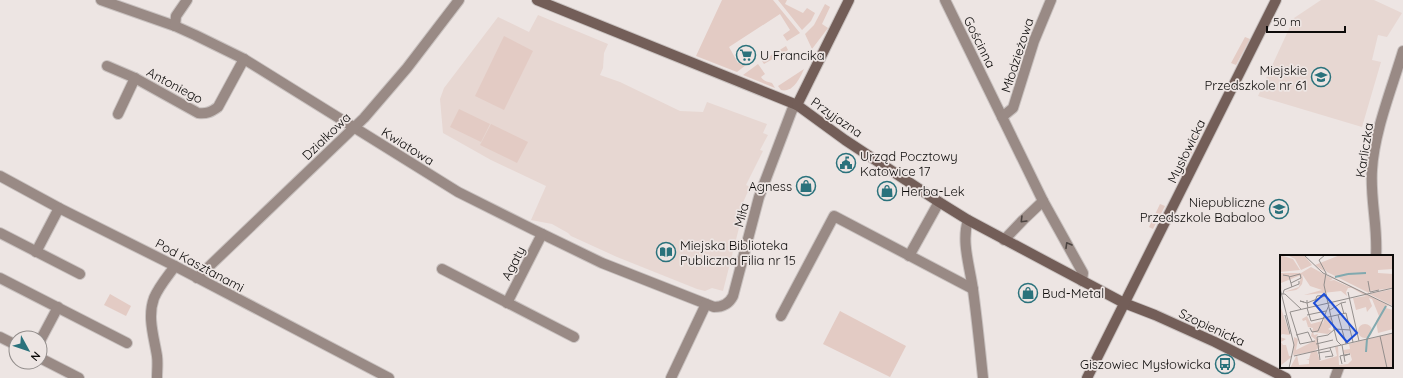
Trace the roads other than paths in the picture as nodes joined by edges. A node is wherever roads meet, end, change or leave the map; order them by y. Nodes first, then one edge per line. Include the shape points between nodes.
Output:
1 (101, 0) edge
2 (187, 0) edge
3 (459, 0) edge
4 (537, 0) edge
5 (849, 0) edge
6 (945, 0) edge
7 (1051, 0) edge
8 (1276, 0) edge
9 (174, 26) junction
10 (1403, 51) edge
11 (244, 59) junction
12 (107, 66) dead end
13 (135, 78) junction
14 (797, 105) junction
15 (118, 114) dead end
16 (1002, 117) junction
17 (354, 128) junction
18 (0, 176) edge
19 (1043, 201) junction
20 (938, 202) junction
21 (59, 208) junction
22 (968, 220) junction
23 (0, 233) edge
24 (542, 234) junction
25 (1004, 240) junction
26 (36, 252) junction
27 (1376, 255) edge
28 (909, 256) junction
29 (175, 266) junction
30 (442, 269) dead end
31 (80, 274) dead end
32 (0, 278) edge
33 (197, 278) junction
34 (1082, 281) junction
35 (973, 289) junction
36 (508, 303) junction
37 (1124, 303) junction
38 (706, 304) junction
39 (58, 307) junction
40 (781, 316) dead end
41 (46, 330) edge
42 (574, 337) dead end
43 (127, 343) dead end
44 (48, 362) edge
45 (1339, 368) edge
46 (79, 378) edge
47 (157, 378) edge
48 (389, 378) edge
49 (671, 378) edge
50 (983, 378) edge
51 (1087, 378) edge
52 (1286, 378) edge
53 (1335, 378) edge

1 - 9 street, Kwiatowa
2 - 9 street via 176,16
3 - 17 street, Działkowa via 408,68
4 - 14 street, Przyjazna
5 - 14 street
6 - 16 street, Gościnna
7 - 16 street, Młodzieżowa via 1034,41 1013,108
8 - 37 street, Mysłowicka
9 - 11 street, Kwiatowa
10 - 27 street, Karliczka via 1378,132 1372,169
11 - 13 street, Antoniego via 218,107 207,114 198,113
11 - 17 street, Kwiatowa
12 - 13 street, Antoniego
13 - 15 street, Antoniego
14 - 20 street, Przyjazna
14 - 38 street, Miła via 792,110 759,197 733,296 730,302 721,307
16 - 19 street
17 - 24 street, Kwiatowa via 458,192
17 - 33 street, Działkowa
18 - 21 street, Pod Kasztanami
19 -> 25 street
34 -> 19 street via 1083,273
20 - 22 street, Przyjazna
20 - 28 street
21 - 26 street
21 - 29 street, Pod Kasztanami
22 - 25 street, Przyjazna
22 - 35 street via 965,238
23 - 26 street
24 - 36 street, Agaty
24 - 38 street, Kwiatowa via 602,263
25 - 34 street, Przyjazna
26 - 31 street
28 - 35 street
28 - 40 street via 834,216
29 - 33 street, Pod Kasztanami
29 - 47 street via 154,298 152,308
30 - 36 street
32 - 39 street
33 - 48 street, Pod Kasztanami
34 - 37 street, Przyjazna
35 - 50 street
36 - 42 street
37 - 51 street, Mysłowicka
37 - 52 street, Szopienicka via 1215,342
38 - 49 street
39 - 41 street
39 - 43 street
44 - 46 street
45 - 53 street

